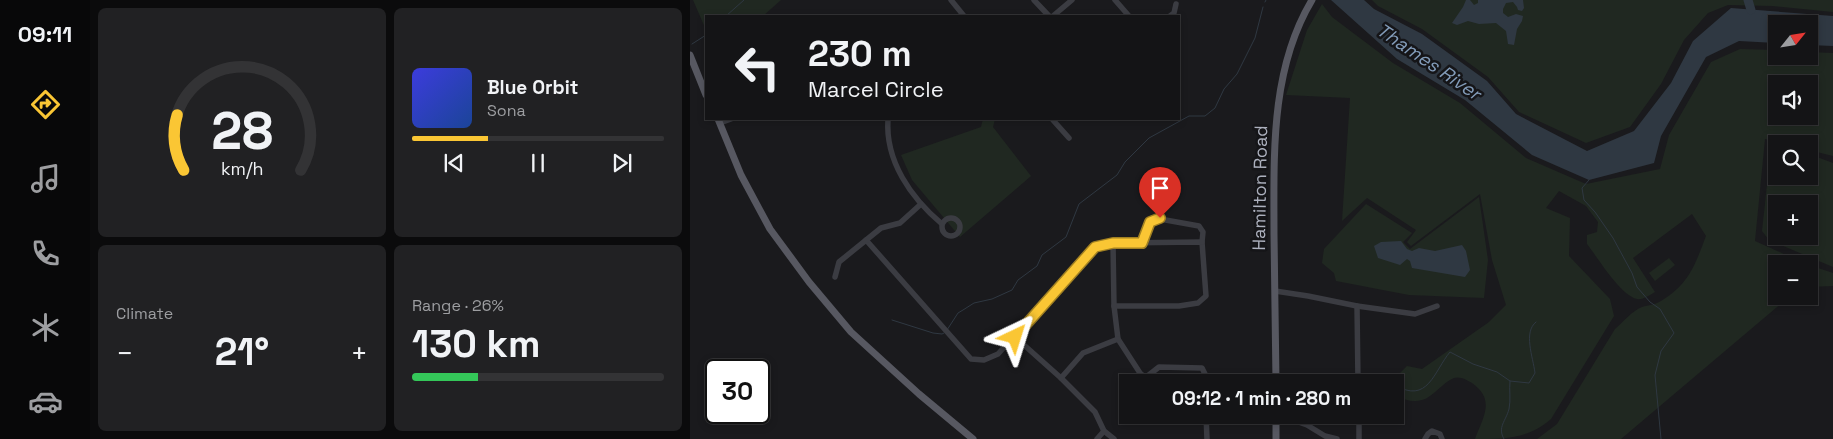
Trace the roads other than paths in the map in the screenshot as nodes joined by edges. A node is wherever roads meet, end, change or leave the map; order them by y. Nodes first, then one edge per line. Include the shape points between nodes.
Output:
1 (950, 0) edge
2 (1034, 0) edge
3 (1072, 0) edge
4 (1115, 0) edge
5 (1312, 0) edge
6 (1176, 4) dead end
7 (963, 15) edge
8 (1048, 15) edge
9 (1054, 15) edge
10 (1128, 15) edge
11 (1171, 15) edge
12 (690, 54) edge
13 (705, 92) edge
14 (888, 120) edge
15 (1053, 120) edge
16 (719, 121) edge
17 (1069, 138) dead end
18 (921, 204) junction
19 (942, 224) dead end
20 (866, 240) junction
21 (1202, 242) junction
22 (1113, 243) junction
23 (1142, 243) junction
24 (835, 277) dead end
25 (1275, 291) junction
26 (1114, 306) junction
27 (1357, 306) junction
28 (1437, 306) dead end
29 (1015, 337) junction
30 (1118, 339) junction
31 (1141, 374) edge
32 (1153, 374) edge
33 (1205, 374) edge
34 (1276, 374) edge
35 (1358, 374) edge
36 (1061, 378) junction
37 (1206, 424) edge
38 (1277, 424) edge
39 (1303, 424) edge
40 (1359, 424) edge
41 (1104, 431) junction
42 (973, 439) edge
43 (1097, 439) edge
44 (1114, 439) edge
45 (1206, 439) edge
46 (1276, 439) edge
47 (1337, 439) edge
48 (1359, 439) edge
49 (1425, 439) edge
50 (1442, 439) edge

1 - 7 street
2 - 8 street
3 - 9 street
4 - 10 street
5 - 25 main road, Hamilton Road via 1292,39 1275,120
6 - 11 street
12 - 13 main road
14 - 18 street via 895,161 901,176
15 - 17 street
16 - 42 main road via 741,175 770,229 809,282 851,332
18 - 19 street
18 - 20 street via 900,223 881,228
20 - 24 street via 839,262
20 - 29 street via 971,359 984,360 998,354
21 - 23 street
21 - 23 street via 1199,226 1160,218 1150,222
21 - 26 street via 1206,296 1198,303
22 - 23 street
22 - 26 street
22 - 29 street via 1095,247 1086,255
25 - 27 street
25 - 34 main road, Hamilton Road
26 - 30 street
27 - 28 street via 1415,314
27 - 35 street
29 - 36 street
30 - 31 street
30 - 36 street via 1082,353
32 - 33 street via 1159,367 1202,368
36 - 41 street via 1095,412
37 - 45 street
38 - 46 main road
39 - 47 street
40 - 48 street
41 - 43 street
41 - 44 street
49 - 50 street via 1432,431 1440,434

